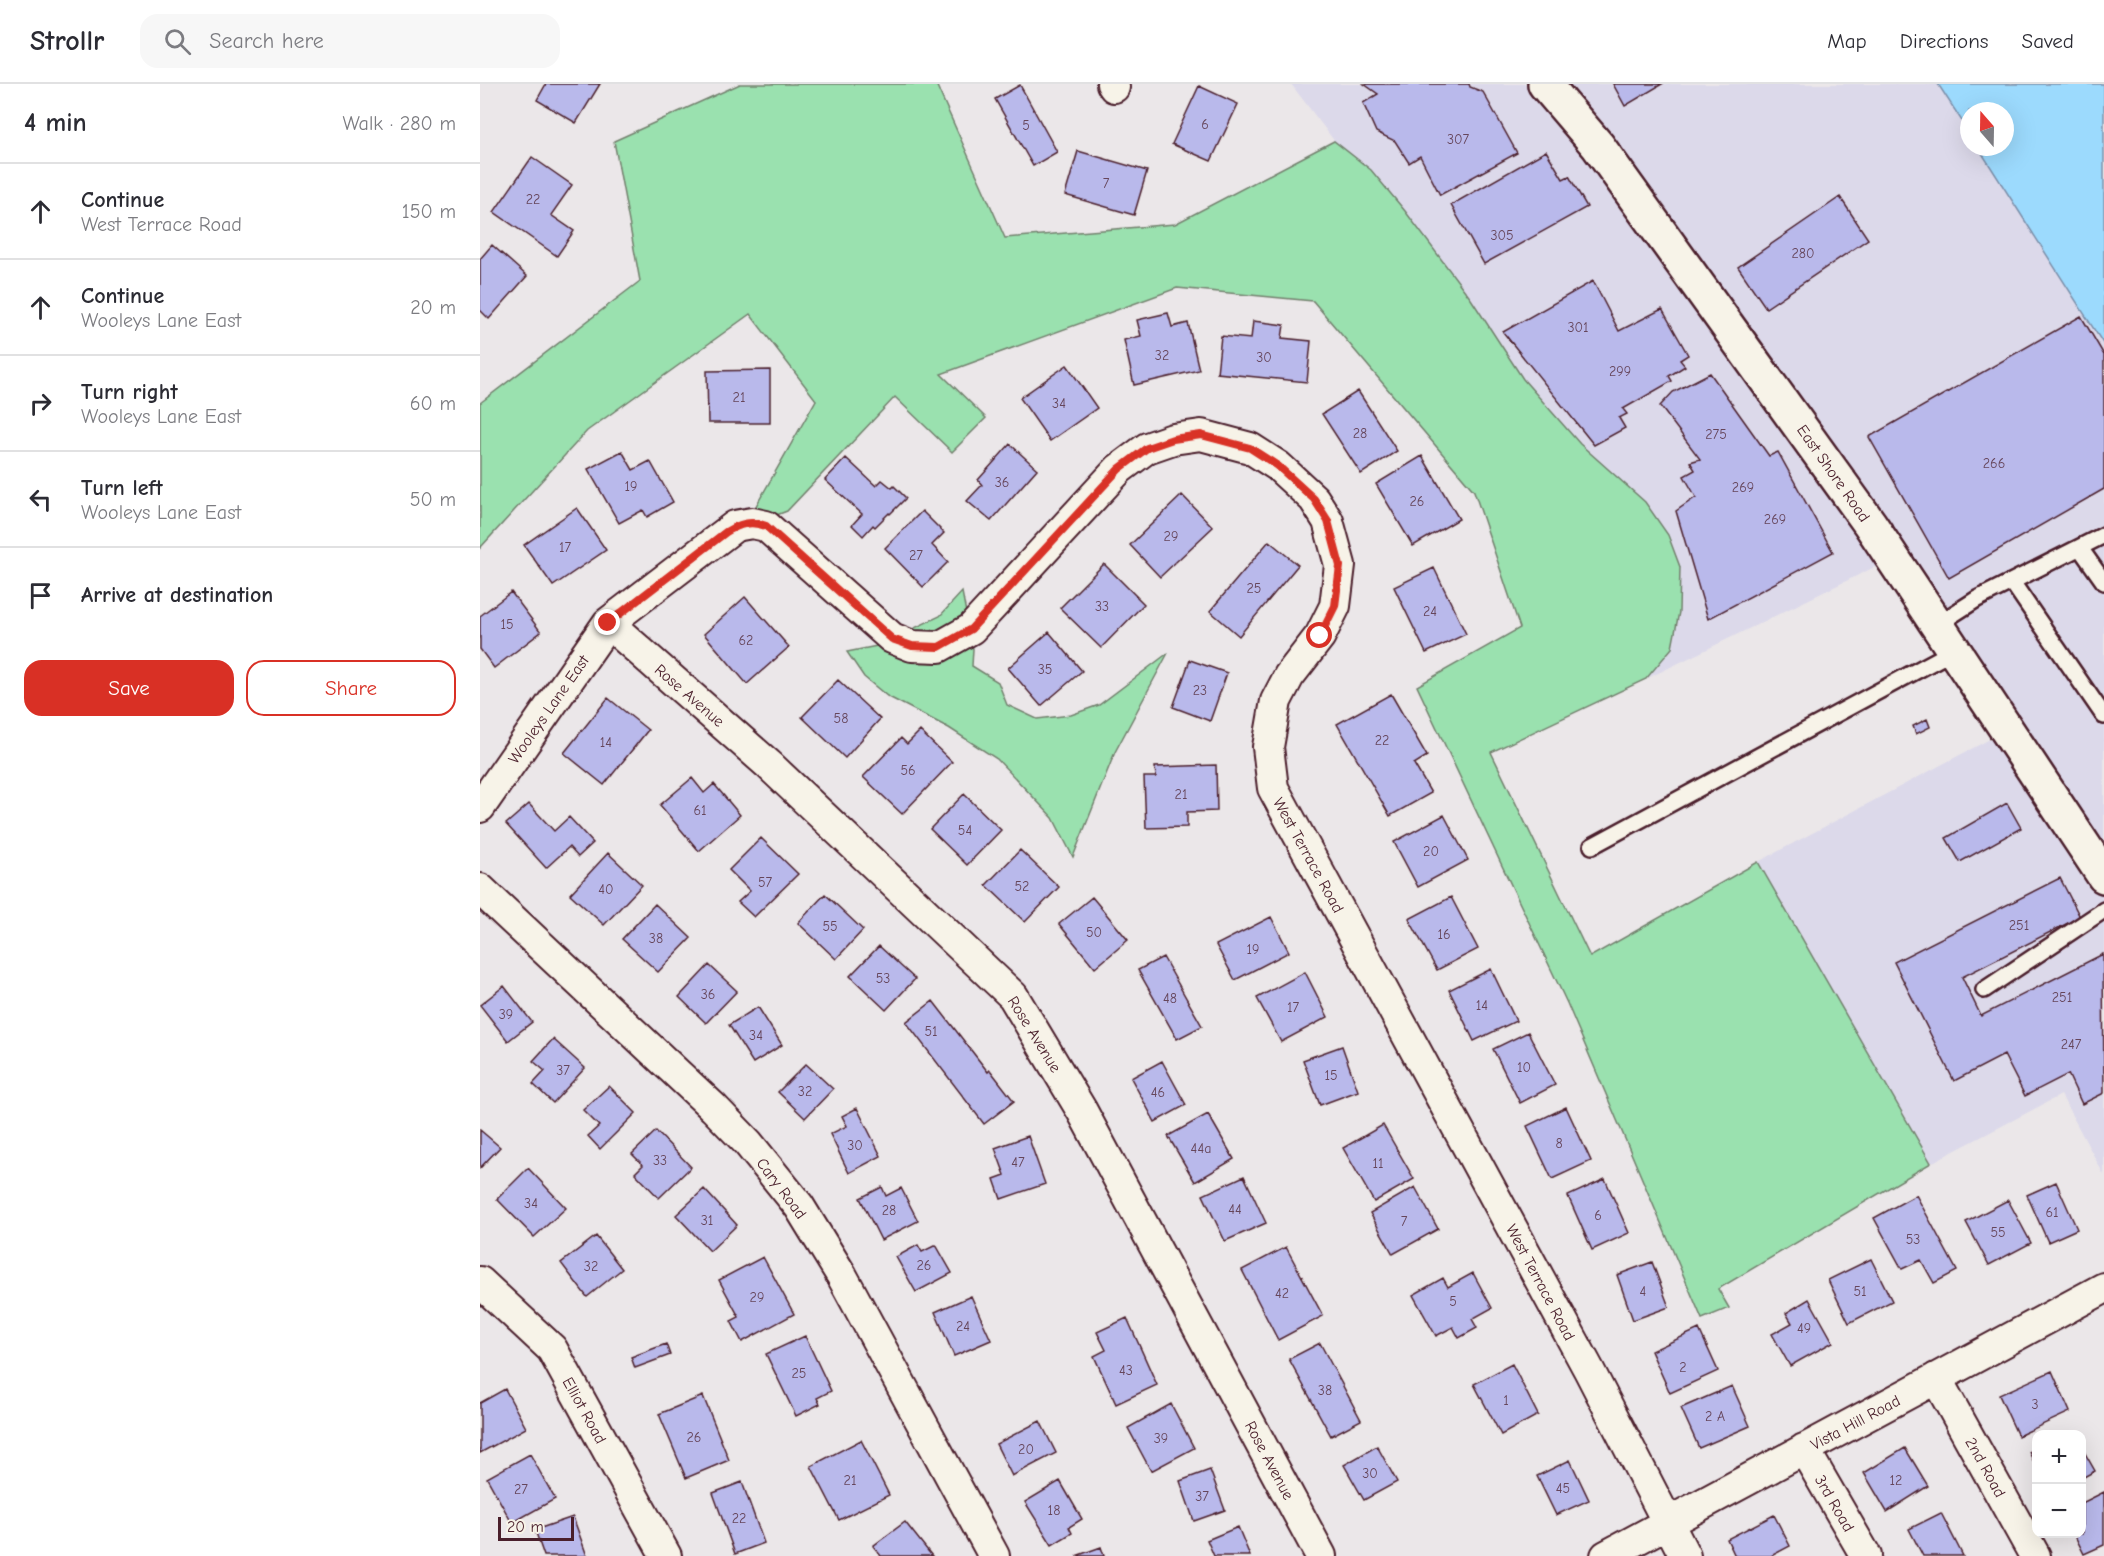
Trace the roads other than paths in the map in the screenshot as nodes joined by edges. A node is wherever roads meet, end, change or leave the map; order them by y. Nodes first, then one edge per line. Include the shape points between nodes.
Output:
1 (1545, 84) edge
2 (2104, 536) edge
3 (2080, 548) junction
4 (2012, 582) junction
5 (2104, 582) edge
6 (995, 602) joint
7 (608, 623) junction
8 (1946, 637) junction
9 (2104, 716) edge
10 (480, 807) edge
11 (1592, 846) dead end
12 (2104, 876) edge
13 (480, 889) edge
14 (2104, 910) edge
15 (1984, 990) dead end
16 (480, 1282) edge
17 (2104, 1288) edge
18 (1936, 1378) junction
19 (1804, 1449) junction
20 (1667, 1523) junction
21 (666, 1556) edge
22 (994, 1556) edge
23 (1321, 1556) edge
24 (1606, 1556) edge
25 (1685, 1556) edge
26 (1866, 1556) edge
27 (2036, 1556) edge

1 - 8 main road, East Shore Road via 1611,164 1857,505
2 - 3 lane
3 - 4 lane
3 - 5 lane
4 - 8 lane via 1977,599
4 - 9 lane
6 - 7 street, Wooleys Lane East via 971,629 939,647 912,646 892,639 766,526 752,523 726,532
6 - 20 street, West Terrace Road via 1119,469 1147,448 1173,439 1201,435 1250,448 1278,466 1314,499 1328,521 1340,566 1335,606 1320,636 1289,676 1276,701 1268,747 1273,788 1589,1371
7 - 10 street, Wooleys Lane East
7 - 23 street, Rose Avenue via 768,764 1013,996 1088,1122
8 - 11 lane
8 - 12 main road, East Shore Road
13 - 22 street, Cary Road via 714,1108 799,1206 842,1276
14 - 15 lane
16 - 21 street, Elliot Road via 552,1349
17 - 18 street, Vista Hill Road
18 - 19 street, Vista Hill Road
18 - 27 street, 2nd Road
19 - 20 street, Vista Hill Road
19 - 26 street, 3rd Road
20 - 24 street, Vista Hill Road
20 - 25 street, West Terrace Road

